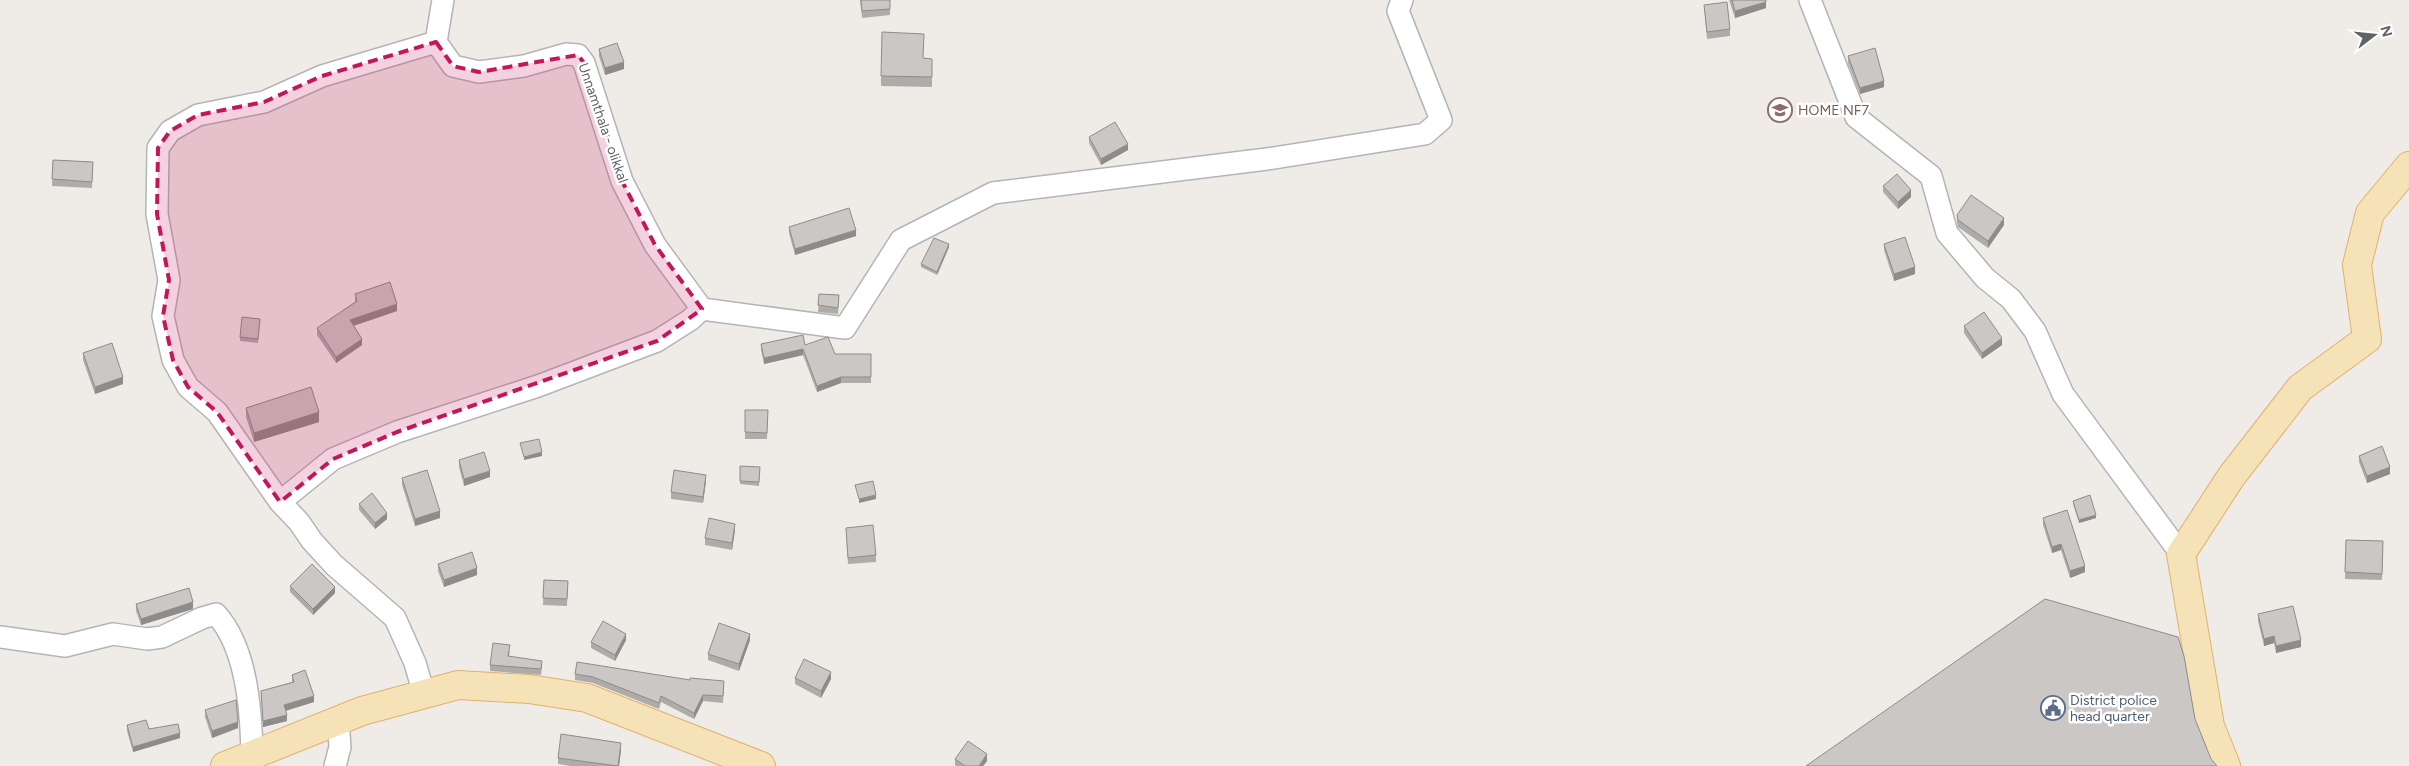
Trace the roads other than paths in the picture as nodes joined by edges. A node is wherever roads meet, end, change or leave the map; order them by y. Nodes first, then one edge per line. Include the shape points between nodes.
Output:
1 (442, 0) edge
2 (1402, 0) edge
3 (1810, 0) edge
4 (436, 42) junction
5 (2409, 166) edge
6 (702, 309) junction
7 (280, 502) junction
8 (2181, 554) junction
9 (0, 637) edge
10 (424, 694) junction
11 (338, 721) junction
12 (252, 754) junction
13 (225, 766) edge
14 (335, 766) edge
15 (761, 766) edge
16 (2226, 766) edge

1 - 4 street
2 - 6 street via 1398,11 1441,120 1425,134 1267,159 993,193 901,240 845,328
3 - 8 street via 1856,117 1931,176 1947,233 1985,278 2011,299 2035,331 2063,394
4 - 6 street, Unnamthala - olikkal via 453,66 478,72 524,66 566,54 578,55 584,63 622,181 655,245
4 - 7 street via 322,76 264,102 198,115 170,131 158,148 157,214 169,280 164,316 173,360 188,387 217,412
5 - 8 main road via 2370,213 2357,265 2367,340 2300,388 2231,477
6 - 7 street via 657,341 538,386 397,432 333,459
7 - 10 street via 334,565 395,618 415,663
8 - 16 main road via 2210,726
9 - 12 street via 65,646 113,634 147,640 162,638 216,614 227,626 237,646 251,723
10 - 11 main road
10 - 15 main road via 458,685 587,698
11 - 12 main road
11 - 14 street via 340,747
12 - 13 main road

